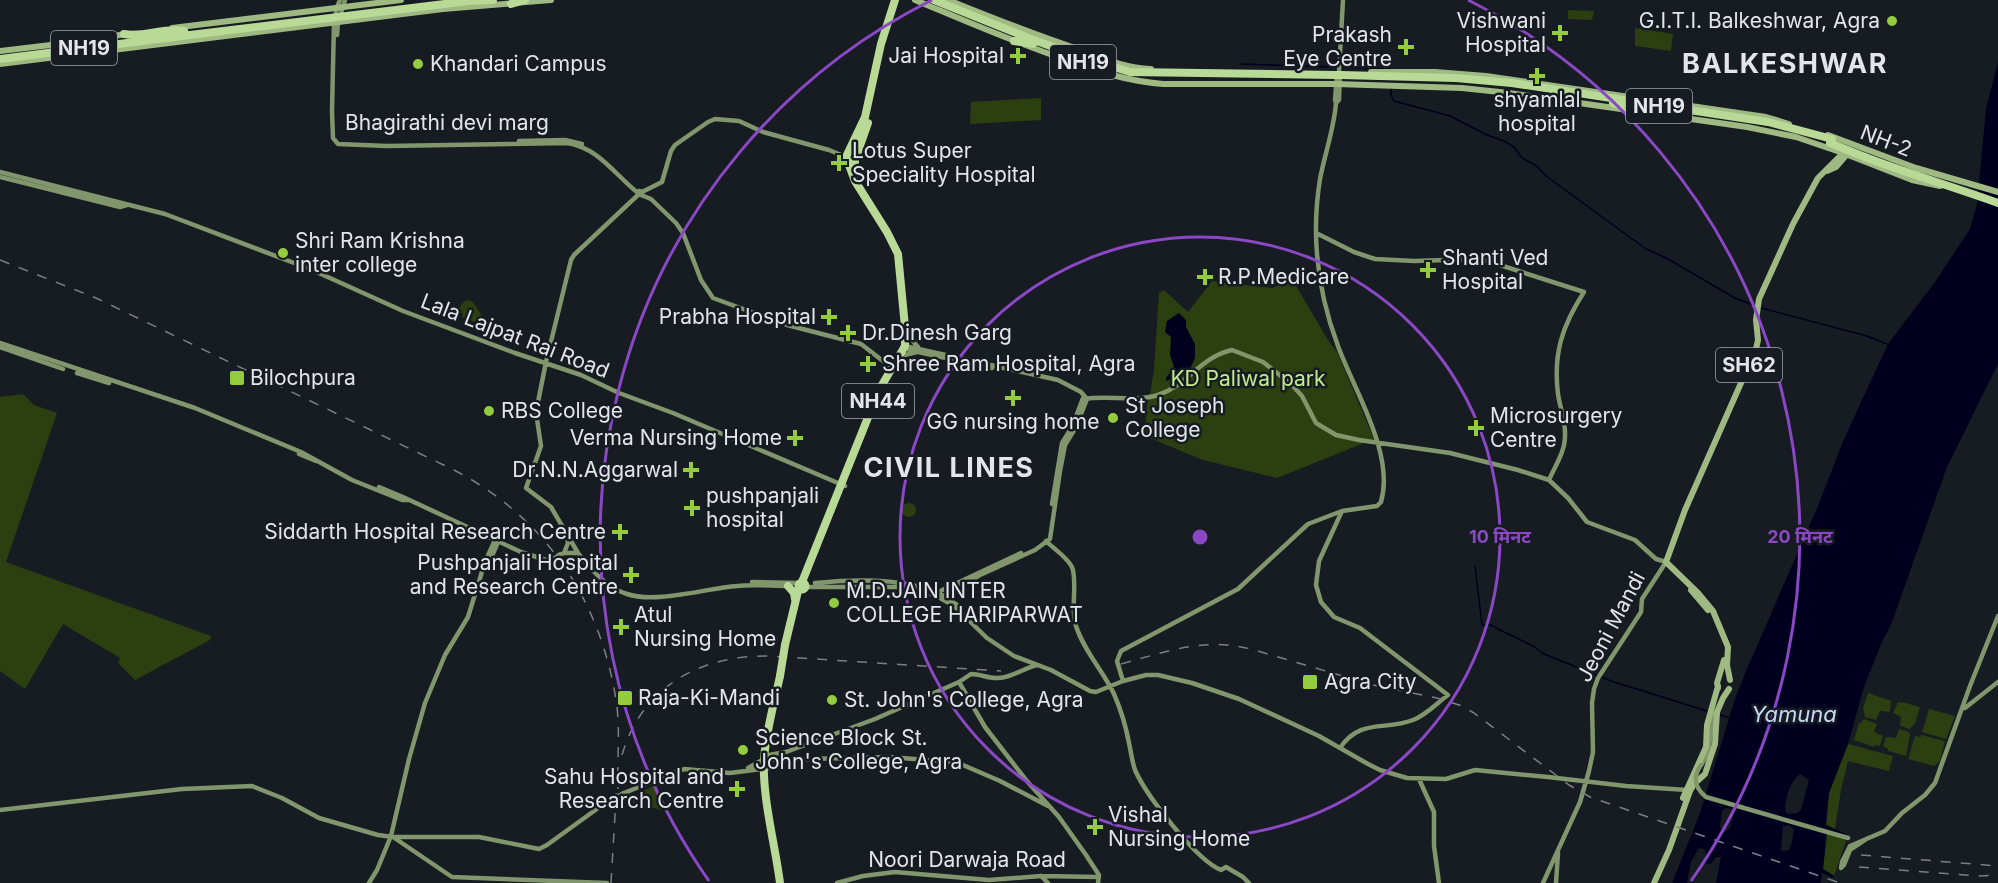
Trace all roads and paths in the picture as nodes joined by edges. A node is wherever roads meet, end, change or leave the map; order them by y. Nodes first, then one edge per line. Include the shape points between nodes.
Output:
1 (401, 0) edge
2 (430, 0) edge
3 (493, 0) edge
4 (525, 0) edge
5 (551, 0) edge
6 (895, 0) edge
7 (901, 0) edge
8 (915, 0) edge
9 (924, 0) edge
10 (934, 0) edge
11 (948, 0) edge
12 (1343, 0) edge
13 (469, 1) edge
14 (341, 3) edge
15 (511, 4) junction
16 (336, 23) junction
17 (128, 34) junction
18 (180, 37) junction
19 (1015, 40) junction
20 (1030, 41) junction
21 (0, 55) edge
22 (0, 64) edge
23 (1339, 69) junction
24 (1487, 82) junction
25 (1338, 84) junction
26 (1665, 102) junction
27 (1613, 103) junction
28 (1641, 103) junction
29 (1719, 110) junction
30 (1634, 111) junction
31 (1735, 117) junction
32 (857, 143) junction
33 (1833, 143) junction
34 (1853, 144) junction
35 (1845, 154) junction
36 (1864, 154) junction
37 (849, 157) junction
38 (0, 172) edge
39 (0, 177) edge
40 (1929, 178) junction
41 (1998, 192) edge
42 (640, 193) junction
43 (1998, 203) edge
44 (127, 205) junction
45 (1316, 233) junction
46 (0, 345) edge
47 (907, 347) junction
48 (920, 350) junction
49 (881, 359) junction
50 (546, 362) junction
51 (892, 368) junction
52 (884, 378) junction
53 (1085, 399) junction
54 (1377, 443) junction
55 (1549, 480) junction
56 (843, 485) junction
57 (1342, 511) junction
58 (567, 533) junction
59 (497, 541) junction
60 (1046, 541) junction
61 (578, 553) junction
62 (559, 555) junction
63 (1666, 562) junction
64 (753, 584) junction
65 (1689, 584) junction
66 (803, 585) junction
67 (788, 586) junction
68 (939, 595) junction
69 (795, 601) junction
70 (1998, 616) edge
71 (1998, 624) edge
72 (787, 645) junction
73 (1037, 664) junction
74 (1730, 680) junction
75 (1123, 681) junction
76 (959, 682) junction
77 (1719, 682) junction
78 (1998, 682) edge
79 (1111, 687) junction
80 (1729, 689) junction
81 (1719, 696) junction
82 (1965, 708) junction
83 (1713, 714) junction
84 (1340, 748) junction
85 (780, 756) junction
86 (767, 762) junction
87 (1941, 769) junction
88 (743, 771) junction
89 (1419, 779) junction
90 (1586, 781) junction
91 (1688, 790) junction
92 (1048, 806) junction
93 (0, 810) edge
94 (392, 836) junction
95 (1854, 844) junction
96 (1558, 850) junction
97 (1846, 855) dead end
98 (1041, 876) junction
99 (1099, 880) edge
100 (515, 881) edge
101 (369, 883) edge
102 (607, 883) edge
103 (781, 883) edge
104 (837, 883) edge
105 (1048, 883) edge
106 (1249, 883) edge
107 (1439, 883) edge
108 (1543, 883) edge
109 (1556, 883) edge
110 (1652, 883) edge

1 - 14 main road
2 - 18 highway, NH19
3 - 13 highway, NH19
4 - 15 highway
5 - 15 main road
6 - 32 highway
7 - 32 highway via 883,55 868,123
8 - 19 main road
9 - 19 highway, NH19
10 - 20 highway, NH19
11 - 23 main road via 1050,41 1132,67
12 - 23 street
13 - 18 highway, NH19, bridge
14 - 16 street, Bhagirathi devi marg
14 - 17 main road
15 - 16 main road
16 - 18 main road
16 - 42 street, Bhagirathi devi marg via 334,137 338,142 576,141 594,149
17 - 18 highway via 169,30
17 - 21 main road
18 - 21 highway, NH19
18 - 22 main road
19 - 20 highway, NH19
19 - 25 main road via 1138,82
20 - 24 highway, NH19 via 1139,75
23 - 25 street
23 - 26 main road via 1479,75
24 - 27 highway, NH19
24 - 28 highway, NH19
25 - 30 main road via 1462,88
25 - 45 street via 1339,100 1320,181
26 - 28 highway
26 - 29 main road
27 - 30 highway
27 - 33 highway, NH19 via 1778,128
28 - 31 highway, NH19
29 - 31 highway
29 - 33 main road via 1766,117
30 - 33 main road
31 - 33 highway, NH19 via 1768,122
32 - 37 highway
33 - 34 main road
33 - 35 main road
33 - 36 highway, NH-2 / NH19, bridge
34 - 35 main road, SH62
34 - 36 main road
35 - 36 main road
35 - 63 main road, SH62 via 1818,178 1759,300 1756,349
36 - 40 highway, NH-2 / NH19
37 - 42 street via 764,132 740,120 712,120 676,143 662,182
37 - 47 highway via 855,180 898,254
38 - 44 street, Lala Lajpat Rai Road
39 - 44 street via 120,207
40 - 41 main road
40 - 43 highway, NH19
42 - 49 street via 673,219 713,297 787,325 861,344
42 - 50 street via 574,255
44 - 50 street, Lala Lajpat Rai Road via 165,214 295,263 403,311
45 - 54 street via 1323,298 1338,347
45 - 55 street via 1375,259 1481,259 1584,292 1568,318 1558,348 1558,394 1565,436
46 - 59 street via 87,377 157,395
47 - 48 street
47 - 48 street
47 - 51 highway, NH44
47 - 56 highway, NH44 via 884,387
48 - 53 street via 1058,382
49 - 51 street
49 - 52 street
50 - 56 street, Lala Lajpat Rai Road
50 - 58 street via 536,417 541,446 526,488 548,504
51 - 52 highway, NH44
52 - 56 highway, NH44
53 - 54 street via 1158,395 1212,356 1232,350 1263,362 1291,384 1316,423 1325,429
53 - 60 street via 1062,443
54 - 55 street via 1450,453
54 - 57 street via 1384,473 1381,502
55 - 63 street via 1587,522 1635,540 1656,559
56 - 66 highway, NH44
57 - 75 street via 1304,527 1238,589 1121,651 1117,661
57 - 84 street via 1317,569 1321,602 1334,617 1360,628 1448,695 1412,721 1355,732
58 - 61 street
58 - 62 street via 568,543
59 - 62 street via 546,560
59 - 94 street via 485,562 468,617 443,659 425,703
60 - 68 street
60 - 79 street via 1073,569 1076,627
61 - 62 street
61 - 64 street via 599,576 637,596 670,596
63 - 65 main road
63 - 90 street, Jeoni Mandi via 1642,599 1641,612 1598,678 1592,703 1593,752
64 - 66 street
64 - 67 street
65 - 74 main road via 1713,611 1722,630 1728,647
65 - 77 main road via 1723,639 1725,654
66 - 67 street
66 - 68 street via 907,583
66 - 69 highway, NH44
66 - 72 highway, NH44
67 - 69 highway
68 - 73 street via 1014,656
69 - 72 highway, NH44
70 - 87 street
71 - 82 street
72 - 86 highway, NH44, bridge via 768,733
73 - 76 street via 1004,678 975,674
73 - 79 street via 1093,692
74 - 77 main road via 1725,677
74 - 80 main road
75 - 79 street
75 - 84 street via 1158,675 1214,689
76 - 85 street
76 - 92 street via 986,727
77 - 80 main road via 1722,690
77 - 81 main road
78 - 82 street
79 - 106 street via 1136,771 1150,794 1178,832 1212,865 1221,870 1226,867
80 - 81 main road
81 - 83 main road
82 - 87 street
83 - 91 main road via 1704,753
83 - 91 main road via 1715,744 1705,774
83 - 95 street, bridge via 1708,753 1696,773 1700,792 1848,838
84 - 89 street via 1380,770
85 - 86 street
85 - 92 street via 955,762
86 - 88 street
86 - 88 street
86 - 103 highway, NH44
87 - 95 street via 1925,795 1885,831
88 - 94 street, bridge via 682,770 605,803 539,849 479,837
89 - 90 street via 1453,778 1475,771
89 - 107 street via 1434,812
90 - 91 street
90 - 96 street, Jeoni Mandi
91 - 110 main road
92 - 99 street via 1086,855
93 - 94 street via 182,789 252,786 319,818 378,836
94 - 100 street via 452,877
94 - 101 street
95 - 97 street
96 - 108 street, Jeoni Mandi
96 - 109 street
98 - 99 street, Noori Darwaja Road
98 - 104 street, Noori Darwaja Road via 988,880 895,872
98 - 105 street
100 - 102 street

